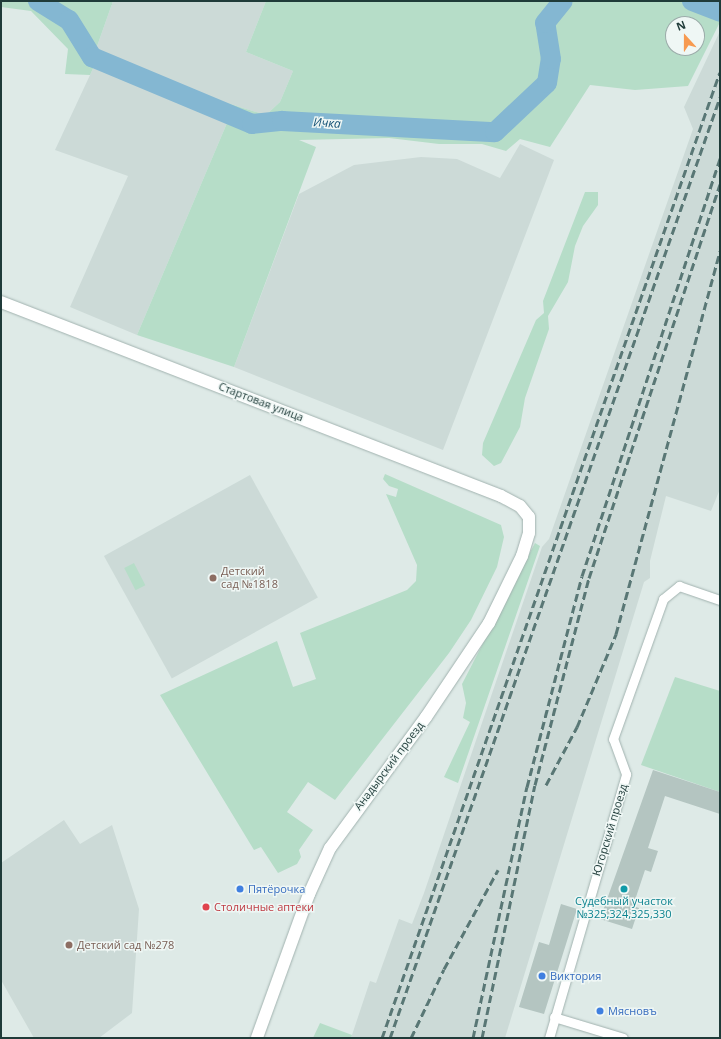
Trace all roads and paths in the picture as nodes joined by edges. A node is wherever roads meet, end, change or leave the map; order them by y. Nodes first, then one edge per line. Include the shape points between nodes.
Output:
1 (1, 302) edge
2 (520, 506) joint
3 (720, 600) edge
4 (554, 1017) junction
5 (258, 1038) edge
6 (549, 1038) edge
7 (624, 1038) edge

1 - 2 street, Стартовая улица via 388,451
2 - 5 street, Анадырский проезд via 529,517 529,533 489,623 426,717 330,848 306,902
3 - 4 street, Югорский проезд via 679,586 663,599 613,739 626,774
4 - 6 street, Югорский проезд
4 - 7 street

